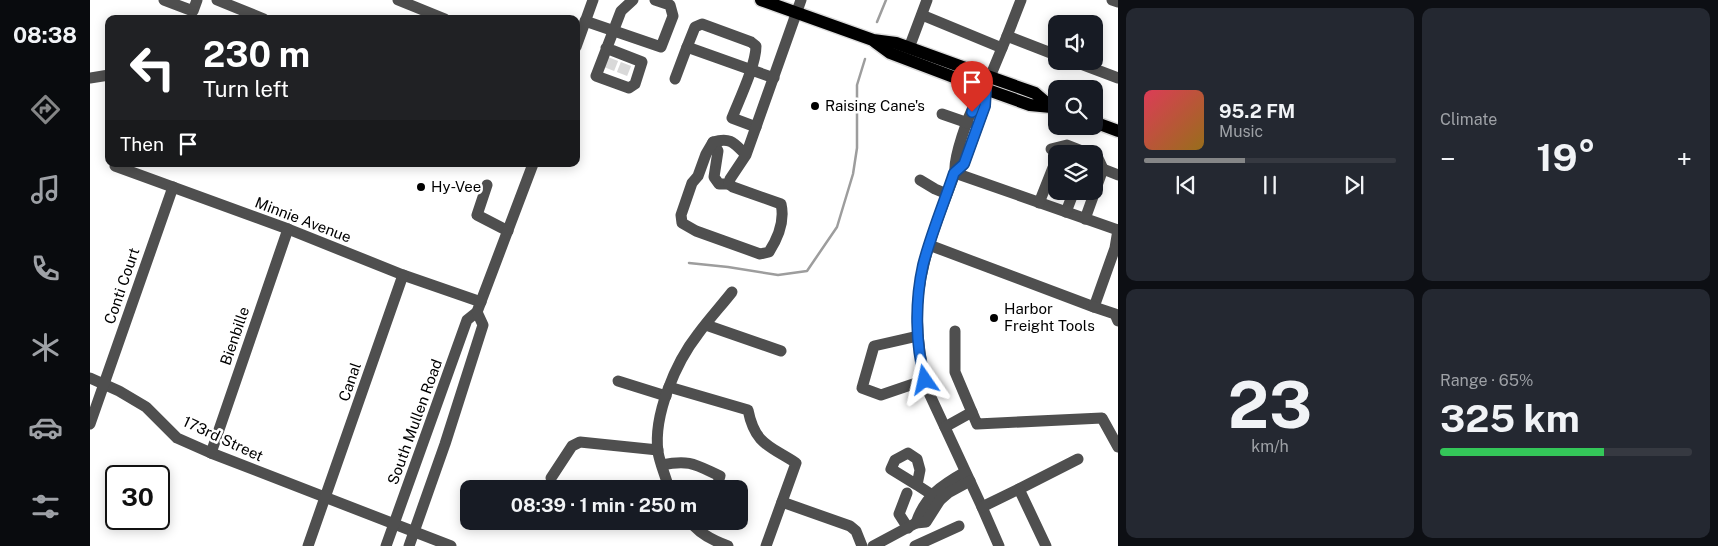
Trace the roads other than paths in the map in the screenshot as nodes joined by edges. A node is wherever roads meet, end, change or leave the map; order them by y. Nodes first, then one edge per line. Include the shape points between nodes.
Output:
1 (164, 0) edge
2 (198, 0) edge
3 (217, 0) edge
4 (398, 0) edge
5 (593, 0) edge
6 (634, 0) edge
7 (655, 0) edge
8 (761, 0) edge
9 (801, 0) edge
10 (927, 0) edge
11 (1021, 0) edge
12 (1112, 0) edge
13 (1118, 2) edge
14 (797, 13) junction
15 (254, 15) edge
16 (435, 15) edge
17 (922, 15) junction
18 (585, 21) junction
19 (612, 31) junction
20 (580, 35) edge
21 (1007, 36) junction
22 (687, 47) junction
23 (1002, 48) junction
24 (1048, 52) edge
25 (908, 54) junction
26 (616, 66) tunnel mouth
27 (750, 70) junction
28 (1097, 70) edge
29 (105, 76) edge
30 (990, 77) junction
31 (90, 78) edge
32 (774, 78) junction
33 (1118, 78) edge
34 (675, 79) dead end
35 (986, 89) junction
36 (1048, 103) edge
37 (1048, 107) edge
38 (942, 114) dead end
39 (968, 123) junction
40 (1103, 125) edge
41 (756, 127) junction
42 (1118, 131) edge
43 (713, 142) junction
44 (746, 155) junction
45 (118, 167) edge
46 (532, 167) edge
47 (1103, 169) edge
48 (954, 173) junction
49 (1118, 175) edge
50 (1048, 179) edge
51 (920, 180) dead end
52 (729, 184) junction
53 (487, 186) dead end
54 (173, 187) junction
55 (947, 194) junction
56 (1065, 200) edge
57 (1069, 200) edge
58 (1092, 200) edge
59 (1039, 203) junction
60 (1063, 211) junction
61 (1085, 219) junction
62 (288, 229) junction
63 (1118, 230) edge
64 (508, 231) junction
65 (929, 245) junction
66 (1116, 249) edge
67 (403, 275) junction
68 (732, 292) dead end
69 (479, 307) junction
70 (1094, 307) junction
71 (1118, 321) edge
72 (706, 325) junction
73 (955, 331) dead end
74 (918, 336) junction
75 (781, 350) dead end
76 (90, 378) edge
77 (925, 380) junction
78 (618, 381) dead end
79 (104, 384) junction
80 (668, 392) junction
81 (972, 412) junction
82 (90, 424) edge
83 (945, 427) junction
84 (1118, 447) edge
85 (658, 450) junction
86 (211, 453) junction
87 (1078, 460) dead end
88 (662, 465) junction
89 (967, 476) junction
90 (551, 478) dead end
91 (666, 480) edge
92 (719, 480) edge
93 (917, 485) dead end
94 (1019, 489) junction
95 (907, 493) dead end
96 (936, 497) junction
97 (325, 498) junction
98 (782, 502) junction
99 (982, 507) junction
100 (394, 524) junction
101 (959, 526) dead end
102 (909, 527) junction
103 (704, 530) edge
104 (414, 532) junction
105 (448, 545) edge
106 (308, 546) edge
107 (386, 546) edge
108 (408, 546) edge
109 (728, 546) edge
110 (766, 546) edge
111 (862, 546) edge
112 (872, 546) edge
113 (913, 546) edge
114 (998, 546) edge
115 (1046, 546) edge

1 - 2 street via 194,11
3 - 15 street
4 - 16 street
5 - 18 street
6 - 19 street via 620,10
7 - 19 street via 670,5 673,16 661,47
8 - 14 main road
9 - 14 street
10 - 17 street
11 - 21 street
12 - 13 street
14 - 25 main road via 873,40 896,43
14 - 32 street
17 - 23 street
17 - 25 street
18 - 19 street
18 - 20 street
19 - 26 street
21 - 23 street
21 - 24 street
22 - 27 street
22 - 27 street via 695,26 702,24 756,46
22 - 34 street
23 - 30 street
25 - 30 main road
25 - 35 main road
27 - 32 street
27 - 41 street via 732,118
28 - 33 street
29 - 31 street
30 - 36 main road via 1035,94
32 - 41 street
35 - 37 main road via 1030,106
35 - 39 street via 976,102
35 - 48 street via 985,106 964,164
38 - 39 street
39 - 48 street
40 - 42 main road
41 - 44 street
43 - 44 street via 724,139 733,142
43 - 52 street via 718,151 714,177 719,184
43 - 52 street via 692,183 681,215 682,223 760,254 769,252 784,215 781,204
44 - 52 street
45 - 54 street, Minnie Avenue
46 - 64 street, South Mullen Road
47 - 49 street
48 - 55 street
48 - 59 street
50 - 59 street
51 - 55 street
53 - 64 street via 477,215
54 - 62 street, Minnie Avenue
54 - 79 street, Conti Court
55 - 65 street
56 - 60 street
57 - 60 street
58 - 61 street
59 - 60 street
60 - 61 street
61 - 63 street
62 - 67 street, Minnie Avenue
62 - 86 street, Bienbille
63 - 66 street
64 - 69 street, South Mullen Road
65 - 70 street
65 - 74 street via 919,288
66 - 70 street
67 - 69 street, Minnie Avenue
67 - 97 street, Canal
68 - 72 street
69 - 100 street, South Mullen Road via 467,320
69 - 104 street, South Mullen Road via 483,325
70 - 71 street via 1115,314
72 - 75 street
72 - 80 street via 693,342
73 - 81 street via 955,372
74 - 77 street
74 - 77 street via 874,346 862,388 881,395
76 - 79 street, 173rd Street
77 - 83 street
78 - 80 street
79 - 82 street, Conti Court
79 - 86 street, 173rd Street via 146,407 178,438
80 - 85 street via 662,408
80 - 98 street via 748,410 750,421 763,443 796,463
81 - 83 street
81 - 84 street via 977,424 1102,418
83 - 89 street
85 - 88 street
85 - 90 street via 580,442 572,446
86 - 97 street, 173rd Street
87 - 94 street
88 - 91 street
88 - 92 street via 679,461 690,463 720,476
89 - 96 street via 948,493
89 - 99 street
93 - 96 street
94 - 99 street
94 - 115 street
95 - 102 street via 899,514
96 - 102 street via 926,522
97 - 100 street, 173rd Street
97 - 106 street
98 - 110 street
98 - 111 street via 850,526 856,531
99 - 114 street
100 - 104 street, 173rd Street
100 - 107 street, South Mullen Road
101 - 113 street
102 - 112 street
102 - 113 street
103 - 109 street via 712,539
104 - 105 street, 173rd Street
104 - 108 street, South Mullen Road

